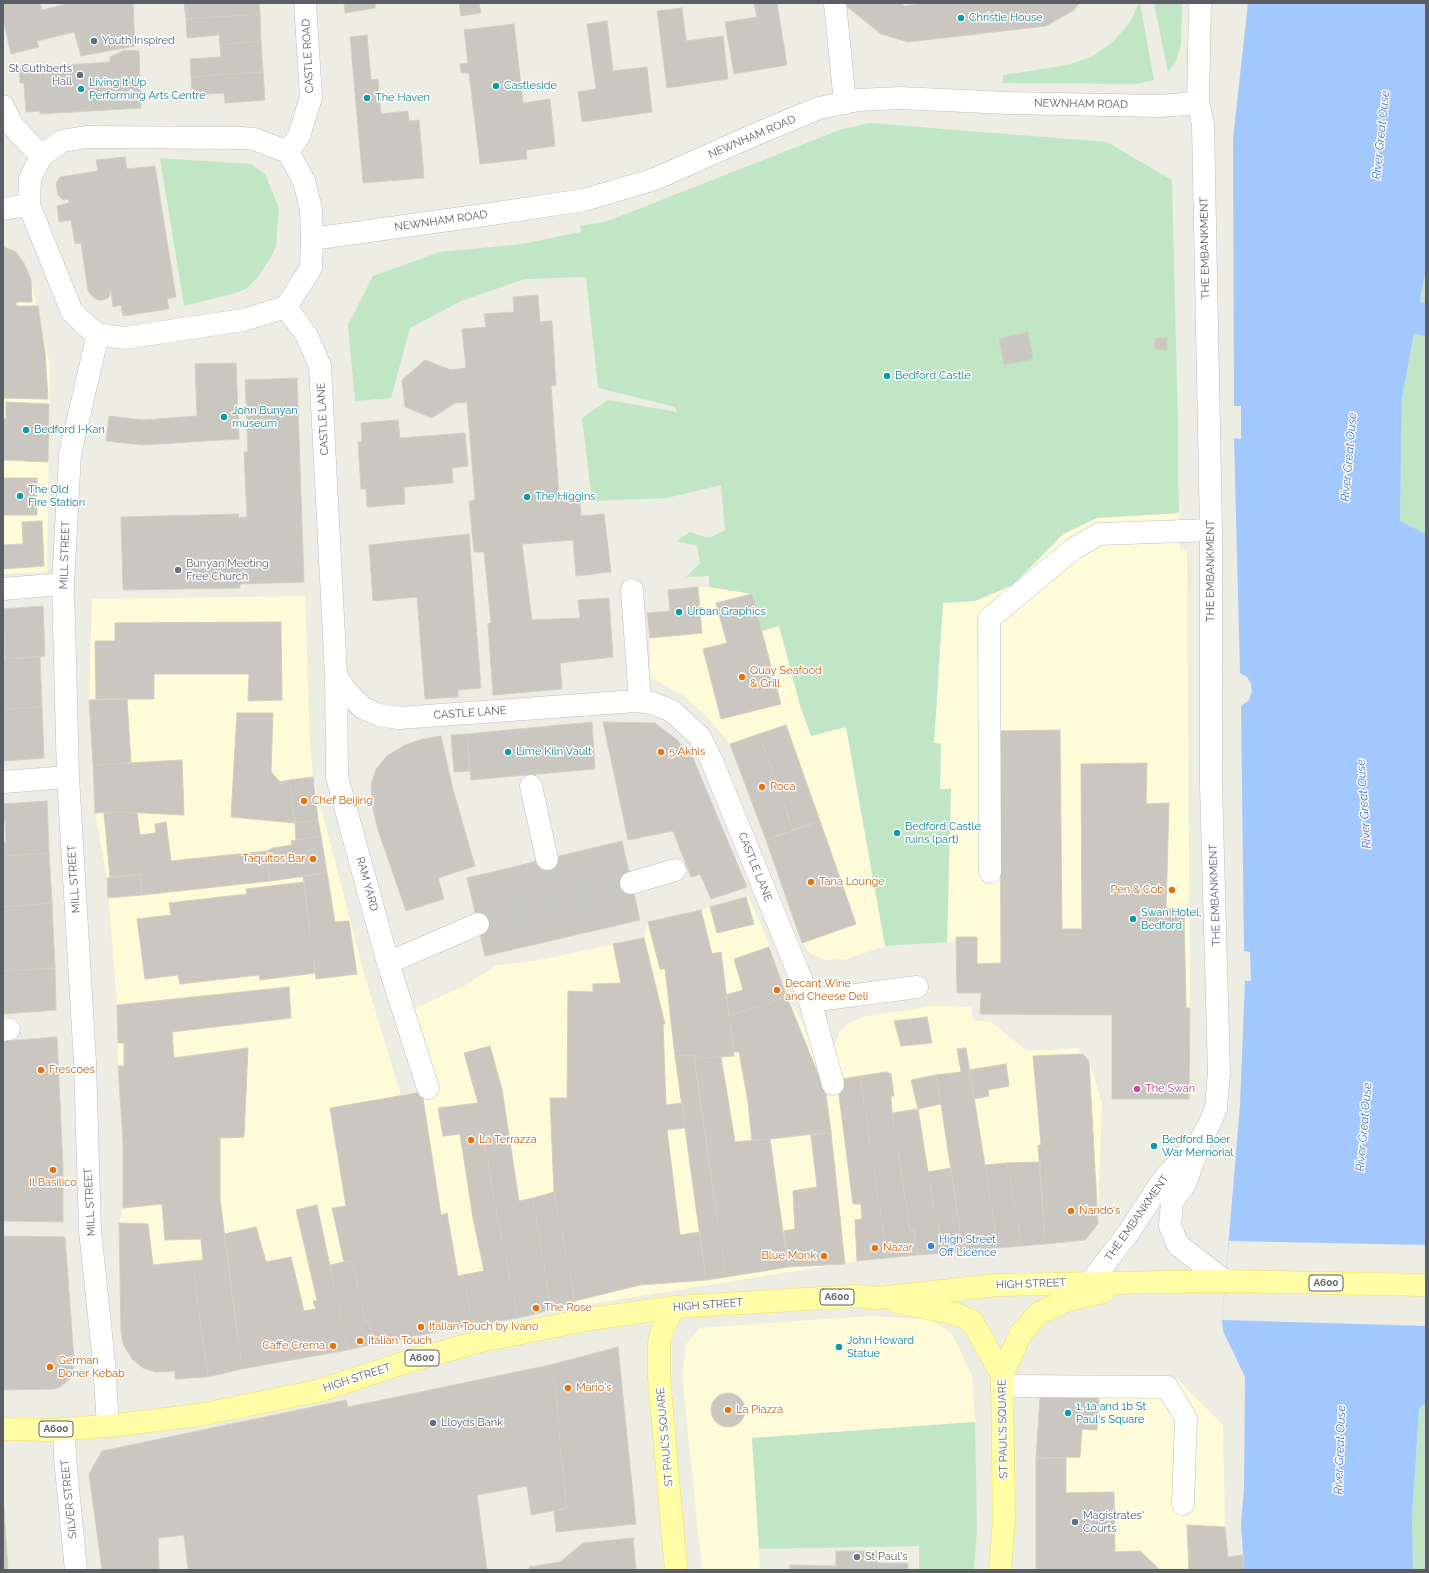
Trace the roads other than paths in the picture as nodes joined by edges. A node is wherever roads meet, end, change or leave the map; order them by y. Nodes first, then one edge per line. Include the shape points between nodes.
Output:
1 (305, 3) edge
2 (834, 3) edge
3 (1200, 3) edge
4 (845, 103) junction
5 (1198, 103) junction
6 (3, 106) edge
7 (288, 152) junction
8 (41, 156) junction
9 (29, 205) junction
10 (3, 208) edge
11 (312, 239) junction
12 (286, 307) junction
13 (98, 334) junction
14 (1211, 530) junction
15 (63, 584) junction
16 (3, 589) edge
17 (632, 590) dead end
18 (336, 675) junction
19 (640, 701) junction
20 (68, 778) junction
21 (3, 782) edge
22 (531, 786) dead end
23 (547, 859) tunnel mouth
24 (675, 870) dead end
25 (990, 872) dead end
26 (631, 883) tunnel mouth
27 (478, 924) tunnel mouth
28 (388, 963) junction
29 (917, 987) dead end
30 (810, 1001) junction
31 (833, 1084) dead end
32 (428, 1088) dead end
33 (1202, 1137) junction
34 (1150, 1281) junction
35 (1225, 1281) junction
36 (1090, 1283) junction
37 (1426, 1285) edge
38 (878, 1298) junction
39 (676, 1307) junction
40 (1002, 1380) junction
41 (108, 1426) junction
42 (3, 1429) edge
43 (64, 1429) junction
44 (1183, 1504) dead end
45 (76, 1570) edge
46 (676, 1570) edge
47 (1000, 1570) edge

1 - 7 street, CASTLE ROAD via 311,97 299,136
2 - 4 street
3 - 5 street, THE EMBANKMENT
4 - 5 street, NEWNHAM ROAD via 900,98 1159,106
4 - 11 street, NEWNHAM ROAD via 819,108 655,180 584,200
5 - 14 street, THE EMBANKMENT via 1203,124
6 - 8 street via 12,125
7 - 8 street via 254,139 241,138 86,137 62,141
7 - 11 street via 304,181 311,209
8 - 9 street via 30,179
9 - 10 street
9 - 13 street via 72,312
11 - 12 street via 311,268
12 - 13 street via 244,320 158,334 124,338
12 - 18 street, CASTLE LANE via 307,336 320,366
13 - 15 street, MILL STREET via 70,454
14 - 25 street via 1099,534 1074,549 989,619
14 - 33 street, THE EMBANKMENT via 1211,784 1219,1072 1216,1108
15 - 16 street
15 - 20 street, MILL STREET
17 - 19 street
18 - 19 street, CASTLE LANE via 346,691 363,708 379,715 399,718
18 - 28 street, RAM YARD via 337,777
19 - 30 street, CASTLE LANE via 672,711 700,737 711,758
20 - 21 street
20 - 41 street, MILL STREET via 85,1062 90,1230 104,1356
22 - 23 street
24 - 26 street
27 - 28 street
28 - 32 street, RAM YARD
29 - 30 street
30 - 31 street, CASTLE LANE
33 - 35 street, THE EMBANKMENT via 1185,1184 1172,1202 1170,1226 1178,1245
33 - 36 street, THE EMBANKMENT via 1162,1181 1129,1232
34 - 35 main road, HIGH STREET / A600
34 - 36 main road, HIGH STREET / A600
34 - 40 main road, A600 via 1068,1300 1040,1313 1020,1333
35 - 37 main road, HIGH STREET / A600
36 - 38 main road, HIGH STREET / A600 via 984,1286
38 - 39 main road, HIGH STREET / A600 via 856,1296
38 - 40 main road, ST PAUL'S SQUARE / A600 via 956,1314 972,1321
39 - 41 main road, HIGH STREET / A600 via 590,1319 481,1341 318,1391 198,1415
39 - 46 main road, ST PAUL'S SQUARE via 661,1334 659,1377
40 - 44 street via 1167,1387 1186,1418
40 - 47 main road, ST PAUL'S SQUARE / A600 via 1004,1520
41 - 43 main road, HIGH STREET / A600
42 - 43 main road, HIGH STREET / A600
43 - 45 street, SILVER STREET

